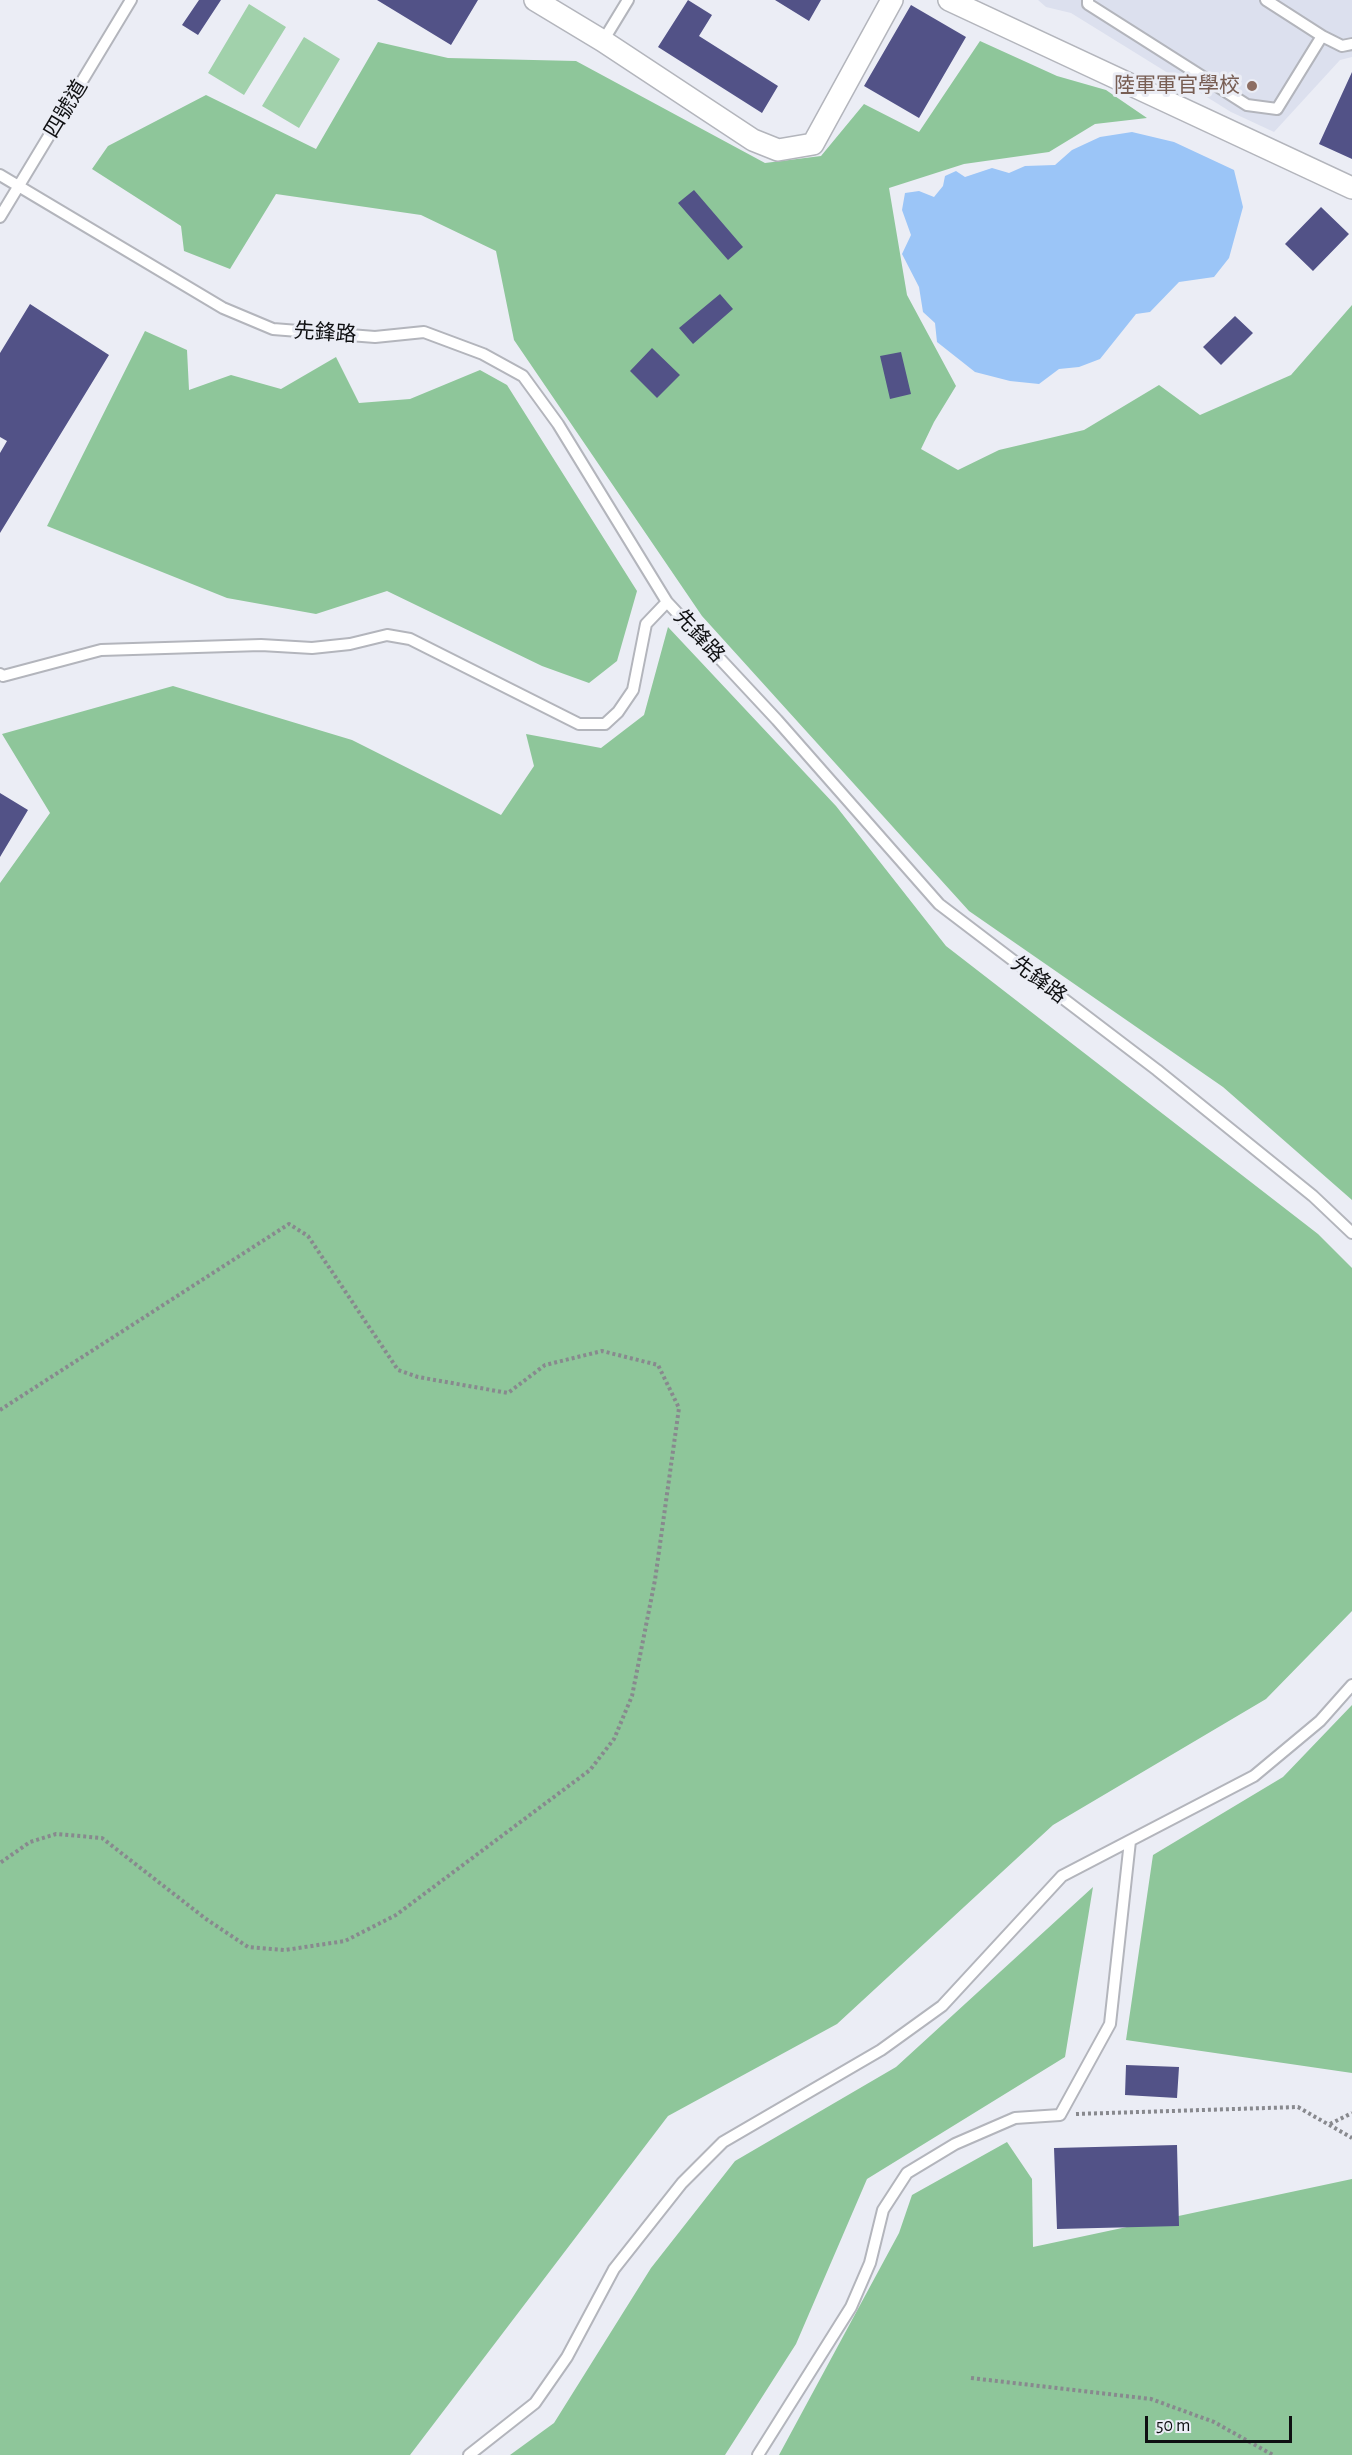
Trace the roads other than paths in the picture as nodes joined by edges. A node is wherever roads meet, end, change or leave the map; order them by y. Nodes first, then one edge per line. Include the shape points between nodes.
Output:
1 (131, 0) edge
2 (535, 0) edge
3 (628, 0) edge
4 (892, 0) edge
5 (949, 0) edge
6 (1088, 0) edge
7 (1266, 0) edge
8 (1322, 36) junction
9 (603, 41) junction
10 (1352, 44) edge
11 (0, 176) edge
12 (18, 187) junction
13 (1352, 188) edge
14 (0, 217) edge
15 (667, 602) junction
16 (0, 674) edge
17 (1352, 1233) edge
18 (1352, 1685) edge
19 (1131, 1841) junction
20 (469, 2455) edge
21 (758, 2455) edge

1 - 12 lane, 四號道
2 - 9 street
3 - 9 lane
4 - 9 street via 813,144 778,150 753,140
5 - 13 street
6 - 8 lane via 1088,4 1247,105 1278,109
7 - 8 lane
8 - 10 lane via 1342,46
11 - 12 lane, 先鋒路
12 - 14 lane, 四號道
12 - 15 lane, 先鋒路 via 223,308 273,330 375,337 424,332 483,354 523,376 558,424
15 - 16 lane via 646,624 633,690 605,724 579,724 410,639 387,635 312,648 261,645 101,650
15 - 17 lane, 先鋒路 via 939,904 1157,1070 1313,1196
18 - 19 lane via 1320,1721 1254,1776
19 - 20 lane via 1062,1876 942,2006 881,2050 723,2142 682,2183 614,2269 567,2357 535,2403
19 - 21 lane via 1110,2024 1060,2115 1015,2118 955,2144 907,2173 883,2210 870,2263 851,2307

